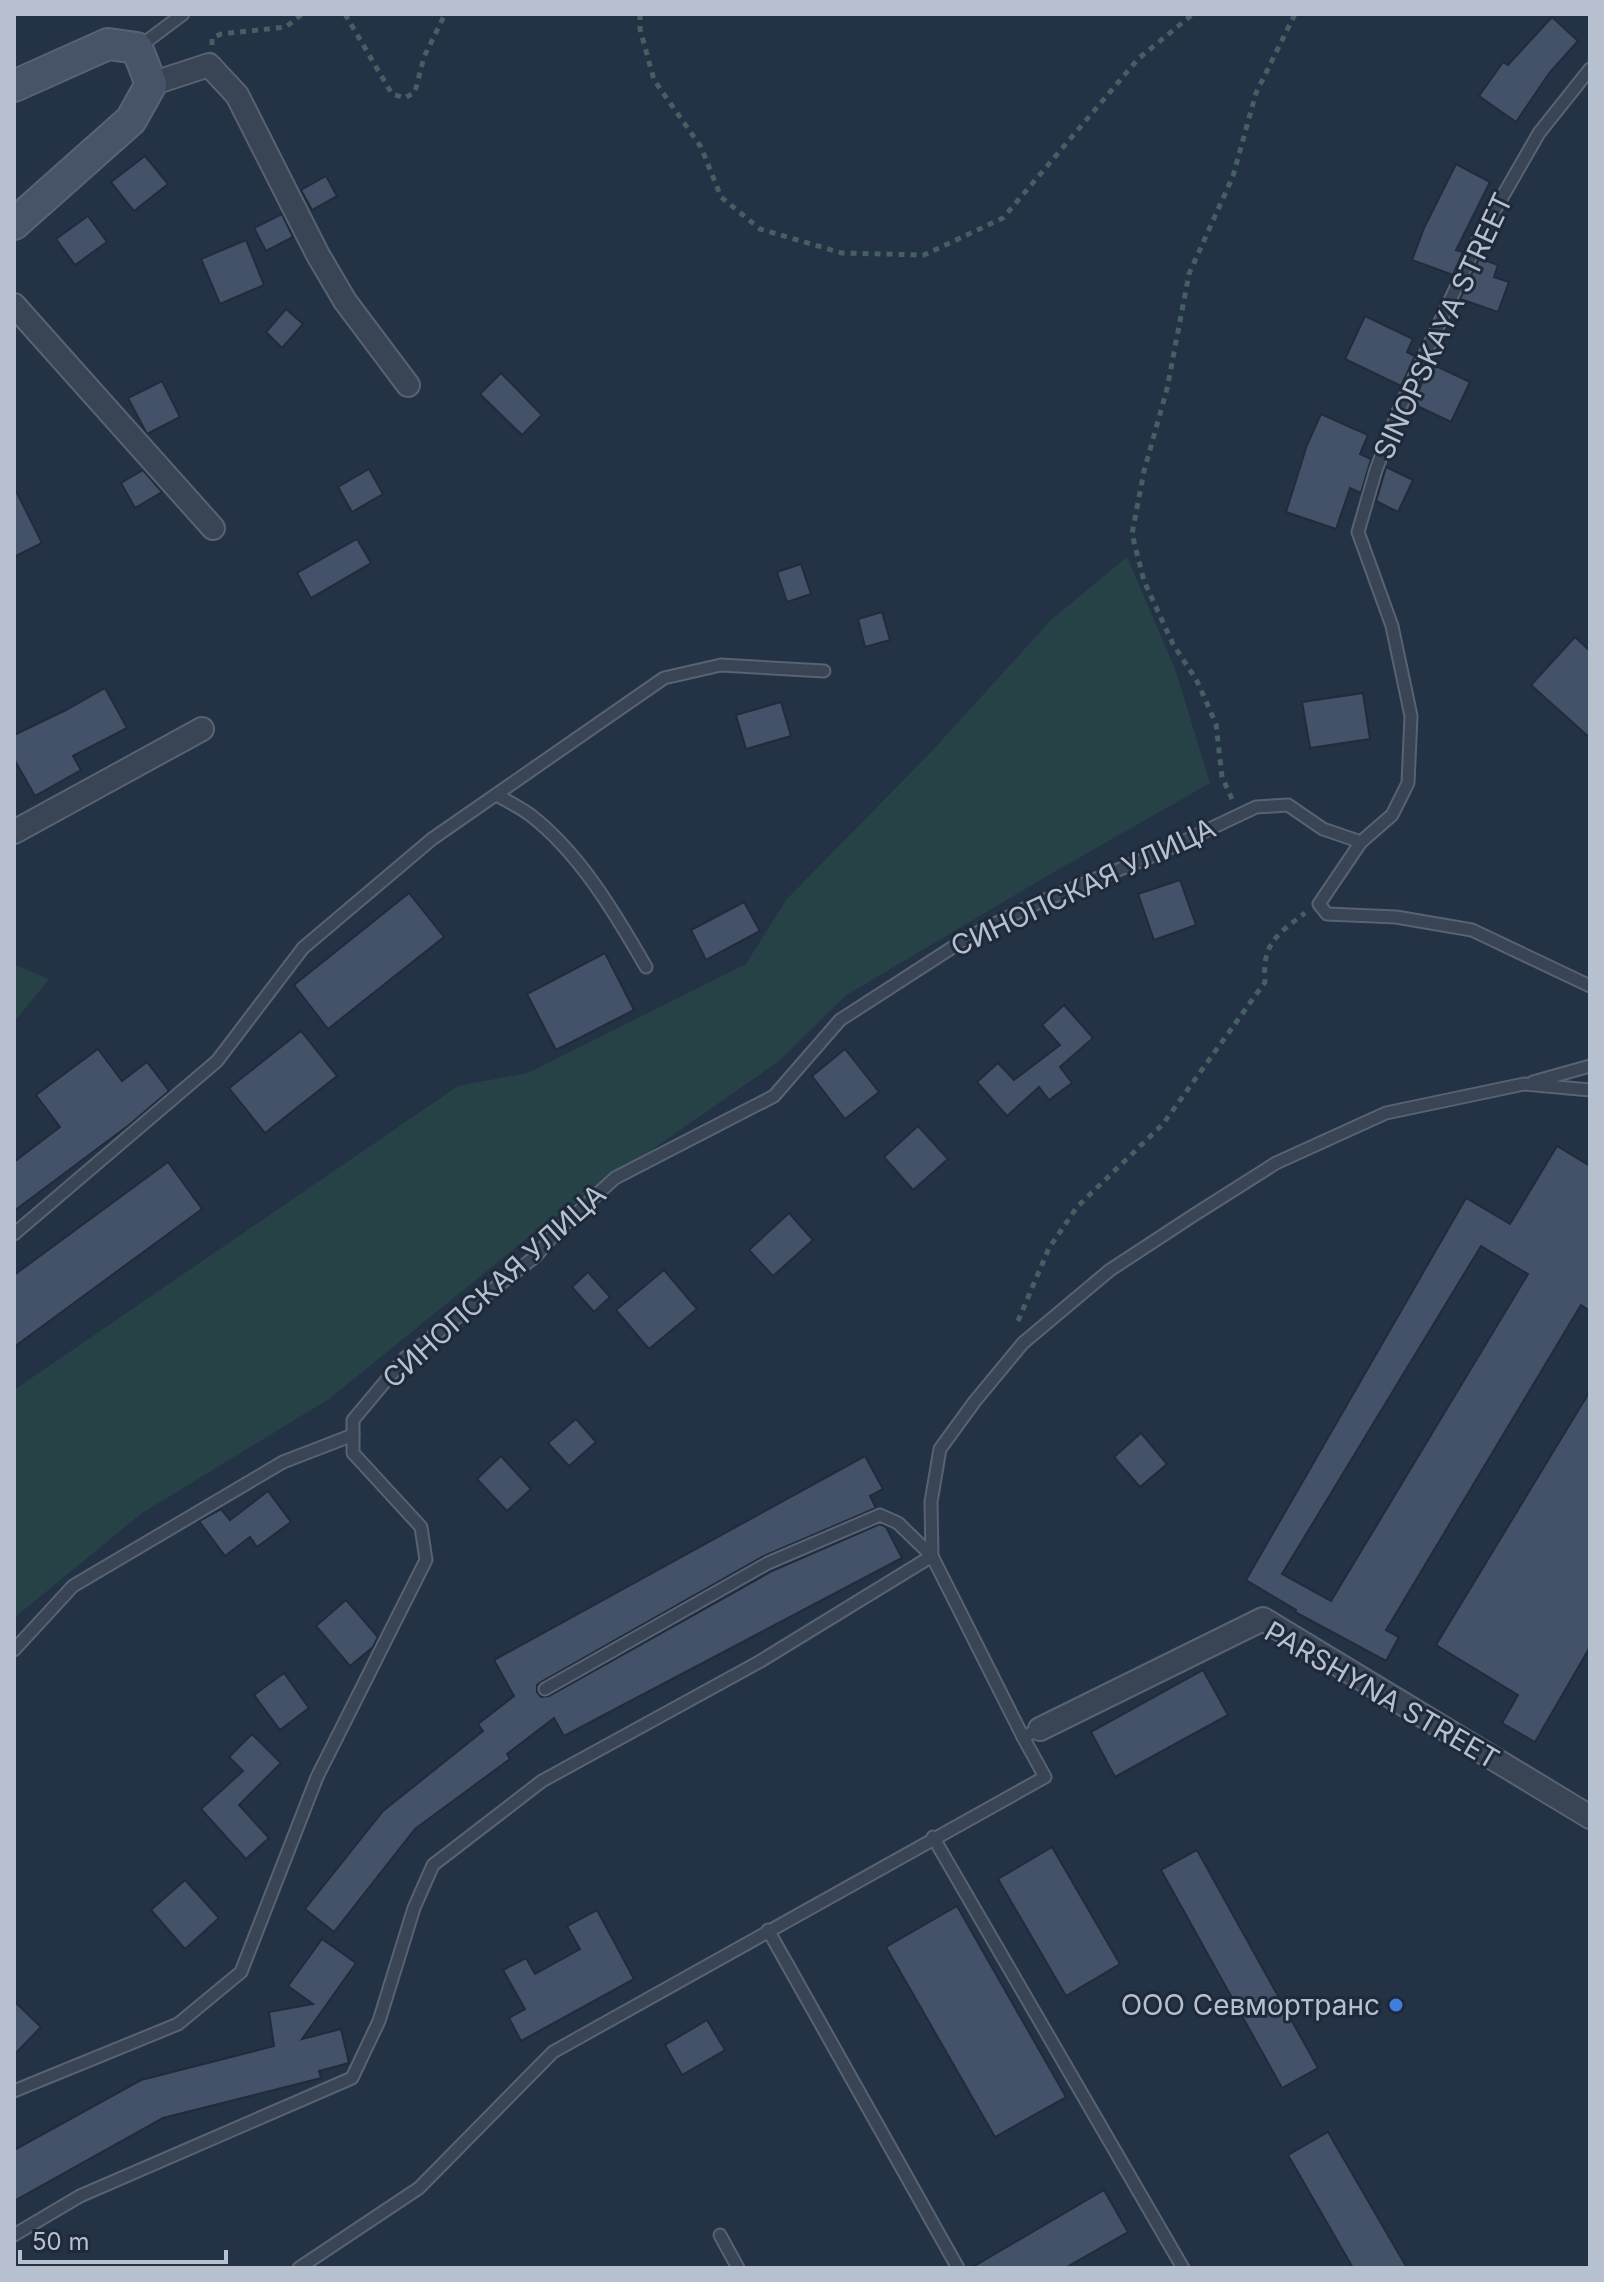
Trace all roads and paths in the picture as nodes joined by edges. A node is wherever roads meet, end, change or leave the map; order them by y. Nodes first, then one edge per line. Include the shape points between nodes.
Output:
1 (183, 14) edge
2 (302, 14) edge
3 (345, 14) edge
4 (445, 14) edge
5 (640, 14) edge
6 (1193, 14) edge
7 (1295, 14) edge
8 (137, 48) junction
9 (209, 65) junction
10 (1590, 69) edge
11 (151, 84) junction
12 (14, 86) edge
13 (14, 224) edge
14 (14, 305) edge
15 (408, 385) dead end
16 (213, 528) dead end
17 (824, 671) dead end
18 (202, 729) dead end
19 (497, 795) junction
20 (1239, 814) junction
21 (14, 832) edge
22 (1361, 842) junction
23 (1319, 904) junction
24 (646, 967) dead end
25 (1590, 986) edge
26 (1590, 1066) edge
27 (1524, 1084) junction
28 (1590, 1090) edge
29 (14, 1234) edge
30 (1029, 1338) junction
31 (353, 1435) junction
32 (932, 1556) junction
33 (14, 1650) edge
34 (545, 1689) dead end
35 (1032, 1733) junction
36 (1590, 1817) edge
37 (933, 1837) junction
38 (768, 1930) junction
39 (14, 2091) edge
40 (14, 2235) edge
41 (720, 2235) dead end
42 (299, 2268) edge
43 (738, 2268) edge
44 (958, 2268) edge
45 (1183, 2268) edge

1 - 8 lane
2 - 9 path via 286,27 212,38
3 - 4 path via 392,94 405,98 415,92 424,57
5 - 6 path via 654,80 701,147 721,197 760,229 842,253 924,255 1003,218 1138,59
7 - 20 path via 1256,93 1233,176 1189,274 1132,534 1144,581 1216,724 1222,777
8 - 11 main road
8 - 12 main road via 108,44
9 - 11 street
9 - 15 street via 237,95 345,301
10 - 22 lane, SINOPSKAYA STREET via 1539,133 1481,234 1376,470 1358,532 1392,626 1411,716 1408,783 1392,815
11 - 13 main road via 131,120
14 - 16 street
17 - 19 lane via 721,665 664,678
18 - 21 street
19 - 24 lane via 529,814 570,853
19 - 29 lane via 432,839 303,948 217,1061
20 - 22 lane, СИНОПСКАЯ УЛИЦА via 1288,805 1323,829
20 - 31 lane, СИНОПСКАЯ УЛИЦА via 979,931 840,1020 774,1096 615,1178 536,1256 405,1358 353,1420
22 - 23 lane, SINOPSKAYA STREET
23 - 25 lane via 1327,914 1396,917 1472,930
23 - 30 path via 1276,936 1263,958 1265,982 1163,1124 1077,1207 1049,1248 1019,1313 1017,1325
26 - 27 lane
27 - 28 lane
27 - 30 lane via 1386,1113 1276,1163 1110,1270
30 - 32 lane via 940,1449 931,1502
31 - 33 lane via 283,1462 73,1586
31 - 39 lane via 353,1453 421,1527 426,1560 317,1777 241,1972 178,2024
32 - 34 lane via 898,1523 880,1515 768,1563
32 - 35 lane
32 - 40 lane via 759,1662 542,1781 433,1865 379,2021 352,2078 80,2196
35 - 36 street, PARSHYNA STREET via 1263,1619
35 - 37 lane via 1045,1777
37 - 38 lane
37 - 45 lane
38 - 42 lane via 553,2052 419,2188
38 - 44 lane
41 - 43 lane

